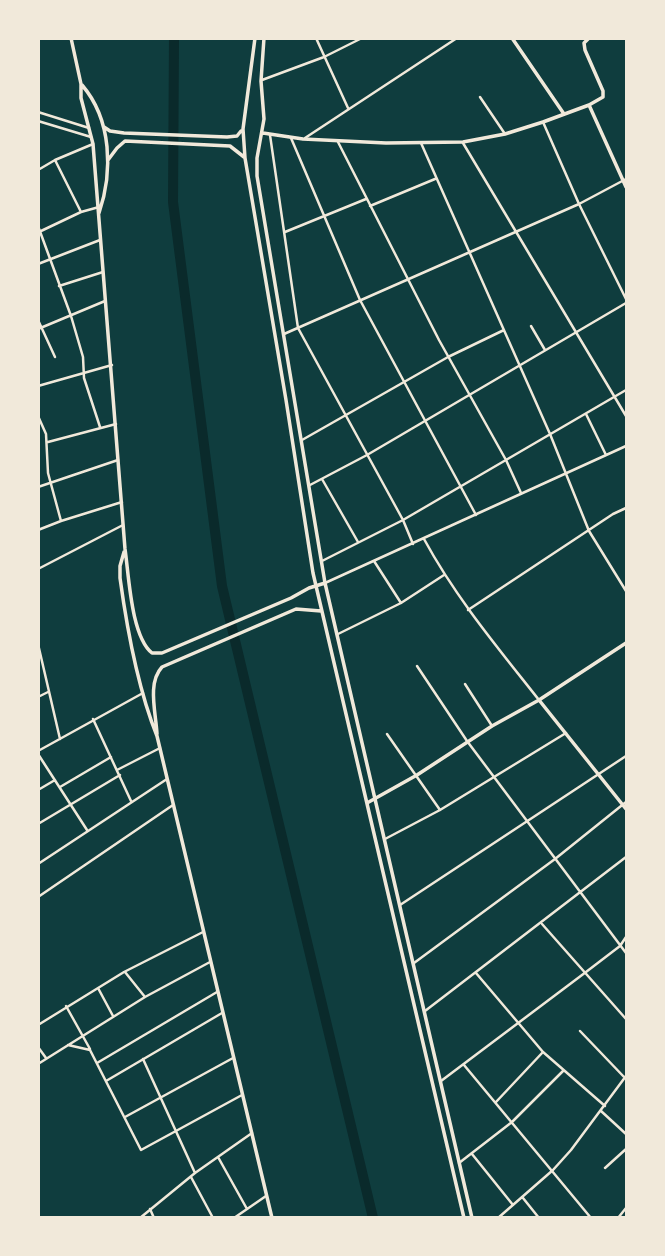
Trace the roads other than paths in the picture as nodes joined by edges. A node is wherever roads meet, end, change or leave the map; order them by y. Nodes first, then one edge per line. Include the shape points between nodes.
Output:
1 (71, 38) edge
2 (255, 38) edge
3 (316, 38) edge
4 (362, 38) edge
5 (457, 38) edge
6 (512, 38) edge
7 (589, 38) edge
8 (265, 39) edge
9 (324, 57) junction
10 (250, 72) junction
11 (262, 73) junction
12 (261, 81) junction
13 (81, 84) junction
14 (480, 97) dead end
15 (589, 105) junction
16 (348, 109) junction
17 (38, 112) edge
18 (564, 114) junction
19 (38, 121) edge
20 (543, 122) junction
21 (104, 127) junction
22 (89, 128) junction
23 (243, 129) junction
24 (263, 133) junction
25 (505, 134) junction
26 (270, 135) junction
27 (92, 137) junction
28 (291, 138) junction
29 (303, 139) junction
30 (337, 140) junction
31 (463, 142) junction
32 (421, 143) junction
33 (93, 144) junction
34 (245, 158) junction
35 (55, 160) junction
36 (108, 160) junction
37 (38, 170) edge
38 (436, 179) junction
39 (625, 180) edge
40 (626, 187) edge
41 (366, 199) junction
42 (579, 204) junction
43 (370, 206) junction
44 (99, 207) junction
45 (81, 212) junction
46 (324, 217) junction
47 (38, 226) edge
48 (41, 231) junction
49 (285, 232) junction
50 (515, 232) junction
51 (100, 240) junction
52 (469, 253) junction
53 (51, 258) junction
54 (38, 264) edge
55 (103, 272) junction
56 (408, 278) junction
57 (59, 286) junction
58 (360, 300) junction
59 (106, 301) junction
60 (626, 301) edge
61 (71, 316) junction
62 (38, 320) edge
63 (531, 326) dead end
64 (40, 328) edge
65 (298, 328) junction
66 (504, 330) junction
67 (577, 332) junction
68 (284, 334) junction
69 (545, 350) junction
70 (55, 357) dead end
71 (448, 357) junction
72 (112, 365) junction
73 (519, 365) junction
74 (83, 373) junction
75 (404, 381) junction
76 (38, 386) edge
77 (626, 390) edge
78 (469, 394) junction
79 (615, 396) junction
80 (586, 413) junction
81 (346, 415) junction
82 (38, 416) edge
83 (626, 416) edge
84 (424, 420) junction
85 (116, 424) junction
86 (100, 427) junction
87 (550, 434) junction
88 (302, 440) junction
89 (47, 443) junction
90 (626, 446) edge
91 (367, 455) junction
92 (606, 455) junction
93 (119, 460) junction
94 (506, 460) junction
95 (566, 473) junction
96 (321, 479) junction
97 (50, 482) junction
98 (310, 485) junction
99 (38, 487) edge
100 (461, 487) junction
101 (521, 493) junction
102 (122, 502) junction
103 (626, 508) edge
104 (475, 514) junction
105 (402, 520) junction
106 (61, 521) junction
107 (123, 525) junction
108 (38, 530) edge
109 (589, 531) junction
110 (424, 539) junction
111 (359, 543) junction
112 (413, 544) junction
113 (125, 549) junction
114 (374, 561) junction
115 (321, 562) junction
116 (38, 569) edge
117 (444, 575) junction
118 (325, 583) junction
119 (316, 585) junction
120 (626, 591) edge
121 (401, 603) junction
122 (468, 610) junction
123 (322, 611) junction
124 (338, 634) junction
125 (626, 643) edge
126 (38, 644) edge
127 (417, 666) dead end
128 (465, 684) dead end
129 (49, 691) junction
130 (143, 693) junction
131 (38, 697) edge
132 (539, 700) junction
133 (93, 719) junction
134 (492, 726) junction
135 (566, 733) junction
136 (387, 734) dead end
137 (157, 736) junction
138 (60, 739) junction
139 (467, 741) junction
140 (160, 748) junction
141 (38, 752) edge
142 (626, 756) edge
143 (111, 757) junction
144 (117, 770) junction
145 (599, 774) junction
146 (120, 775) junction
147 (417, 775) junction
148 (494, 778) junction
149 (167, 779) junction
150 (55, 780) junction
151 (60, 787) junction
152 (38, 790) edge
153 (376, 799) junction
154 (131, 801) junction
155 (367, 803) junction
156 (70, 804) junction
157 (625, 805) edge
158 (173, 806) junction
159 (440, 810) junction
160 (526, 821) junction
161 (38, 824) edge
162 (87, 830) junction
163 (385, 839) junction
164 (626, 857) edge
165 (555, 859) junction
166 (38, 864) edge
167 (581, 893) junction
168 (38, 897) edge
169 (400, 905) junction
170 (542, 923) junction
171 (203, 932) junction
172 (626, 937) edge
173 (620, 946) junction
174 (626, 953) edge
175 (210, 962) junction
176 (414, 964) junction
177 (124, 972) junction
178 (586, 972) junction
179 (476, 973) junction
180 (98, 987) junction
181 (218, 992) junction
182 (145, 997) junction
183 (66, 1006) junction
184 (425, 1011) junction
185 (222, 1013) junction
186 (113, 1016) junction
187 (626, 1019) edge
188 (519, 1023) junction
189 (38, 1025) edge
190 (580, 1031) dead end
191 (83, 1035) junction
192 (68, 1045) junction
193 (38, 1047) edge
194 (90, 1050) junction
195 (544, 1052) junction
196 (46, 1058) junction
197 (233, 1058) junction
198 (143, 1059) junction
199 (97, 1063) junction
200 (38, 1064) edge
201 (464, 1065) junction
202 (563, 1071) junction
203 (626, 1077) edge
204 (106, 1081) junction
205 (441, 1081) junction
206 (242, 1096) junction
207 (159, 1097) junction
208 (496, 1102) junction
209 (605, 1106) junction
210 (601, 1111) junction
211 (125, 1117) junction
212 (512, 1122) junction
213 (175, 1133) junction
214 (252, 1133) junction
215 (626, 1135) edge
216 (626, 1149) edge
217 (472, 1154) junction
218 (218, 1157) junction
219 (459, 1163) junction
220 (605, 1168) dead end
221 (553, 1170) junction
222 (195, 1173) junction
223 (191, 1177) junction
224 (267, 1196) junction
225 (523, 1197) junction
226 (513, 1205) junction
227 (150, 1209) junction
228 (247, 1209) junction
229 (626, 1209) edge
230 (140, 1217) edge
231 (154, 1217) edge
232 (213, 1217) edge
233 (234, 1217) edge
234 (272, 1217) edge
235 (464, 1217) edge
236 (472, 1217) edge
237 (498, 1217) edge
238 (538, 1217) edge
239 (591, 1217) edge
240 (618, 1217) edge

1 - 13 street
2 - 10 street
3 - 9 street
4 - 9 street
5 - 16 street
6 - 18 street
7 - 15 street via 585,50 603,91 603,97
8 - 11 street
9 - 12 street
9 - 16 street
10 - 11 street
10 - 23 street
11 - 12 street
12 - 24 street
13 - 21 street
13 - 22 street
14 - 25 street
15 - 18 street
15 - 39 street
16 - 29 street
17 - 22 street
18 - 20 street
19 - 27 street
20 - 25 street
20 - 42 street
21 - 23 street via 124,133 224,137 237,136
21 - 36 street
22 - 27 street
23 - 34 street
24 - 26 street
24 - 68 street via 256,166
25 - 31 street
26 - 28 street
26 - 49 street
27 - 33 street
28 - 29 street
28 - 46 street
29 - 30 street
30 - 32 street
30 - 41 street
31 - 32 street
31 - 50 street
32 - 38 street
33 - 35 street
33 - 44 street
34 - 36 street via 223,146 125,142
34 - 119 street
35 - 37 street
35 - 45 street
36 - 44 street
38 - 43 street
38 - 52 street
39 - 40 street
39 - 42 street
41 - 43 street
41 - 46 street
42 - 50 street
42 - 60 street
43 - 56 street
44 - 45 street
44 - 51 street
45 - 48 street
46 - 49 street
46 - 58 street
47 - 48 street
48 - 53 street
49 - 65 street
50 - 52 street
50 - 67 street
51 - 53 street
51 - 55 street
52 - 56 street
52 - 66 street
53 - 54 street
53 - 57 street
55 - 57 street
55 - 59 street
56 - 58 street
56 - 71 street
57 - 61 street
58 - 65 street
58 - 75 street
59 - 61 street
59 - 72 street
60 - 67 street
61 - 64 street
61 - 74 street
62 - 64 street
63 - 69 street
64 - 70 street
65 - 68 street
65 - 81 street
66 - 71 street
66 - 73 street
67 - 69 street
67 - 79 street
68 - 88 street
69 - 73 street
71 - 75 street
71 - 78 street
72 - 74 street
72 - 85 street
73 - 78 street
73 - 87 street
74 - 76 street
74 - 86 street
75 - 81 street
75 - 84 street
77 - 79 street
78 - 84 street
78 - 94 street
79 - 80 street
79 - 83 street
80 - 87 street
80 - 92 street
81 - 88 street
81 - 91 street
82 - 89 street
84 - 91 street
84 - 100 street
85 - 86 street
85 - 93 street
86 - 89 street
87 - 94 street
87 - 95 street
88 - 98 street
89 - 97 street
90 - 92 street
91 - 96 street
91 - 105 street
92 - 95 street
93 - 97 street
93 - 102 street
94 - 100 street
94 - 101 street
95 - 101 street
95 - 109 street
96 - 98 street
96 - 111 street
97 - 99 street
97 - 106 street
98 - 115 street
100 - 104 street
100 - 105 street
101 - 104 street
102 - 106 street
102 - 107 street
103 - 109 street
104 - 110 street
105 - 111 street
105 - 112 street
106 - 108 street
107 - 113 street
107 - 116 street
109 - 120 street
109 - 122 street
110 - 112 street
110 - 117 street
111 - 115 street
112 - 114 street
113 - 119 street via 142,642 155,654
113 - 130 street via 120,578
114 - 118 street
114 - 121 street
115 - 118 street
117 - 121 street
117 - 122 street
118 - 119 street
118 - 124 street
119 - 123 street
121 - 124 street
122 - 132 street
123 - 137 street via 296,609 162,667 155,678
123 - 155 street
124 - 153 street
125 - 132 street
126 - 129 street
127 - 139 street
128 - 134 street
129 - 131 street
129 - 138 street
130 - 133 street
130 - 137 street
132 - 134 street
132 - 135 street
133 - 138 street
133 - 143 street
134 - 139 street
135 - 145 street
135 - 148 street
136 - 147 street
137 - 140 street
138 - 141 street
139 - 147 street
139 - 148 street
140 - 144 street
140 - 149 street
141 - 150 street
142 - 145 street
143 - 144 street
143 - 151 street
144 - 146 street
145 - 157 street
145 - 160 street
146 - 154 street
146 - 156 street
147 - 153 street
147 - 159 street
148 - 159 street
148 - 160 street
149 - 154 street
149 - 158 street
150 - 151 street
150 - 152 street
151 - 156 street
153 - 155 street
153 - 163 street
154 - 162 street
155 - 235 street
156 - 161 street
156 - 162 street
157 - 165 street
158 - 168 street
158 - 171 street
159 - 163 street
160 - 165 street
160 - 169 street
162 - 166 street
163 - 169 street
164 - 167 street
165 - 167 street
165 - 176 street
167 - 170 street
167 - 173 street
169 - 176 street
170 - 178 street
170 - 179 street
171 - 175 street
171 - 177 street
172 - 173 street
173 - 174 street
173 - 178 street
175 - 181 street
175 - 182 street
176 - 184 street
177 - 180 street
177 - 182 street
178 - 187 street
178 - 188 street
179 - 184 street
179 - 188 street
180 - 183 street
180 - 186 street
181 - 185 street
181 - 199 street
182 - 186 street
183 - 189 street
183 - 191 street
184 - 205 street
185 - 197 street
185 - 198 street
186 - 191 street
188 - 195 street
188 - 201 street
190 - 203 street
191 - 192 street
191 - 194 street
192 - 194 street
192 - 196 street
193 - 196 street
194 - 199 street
195 - 202 street
195 - 208 street
196 - 200 street
197 - 206 street
197 - 207 street
198 - 204 street
198 - 207 street
199 - 204 street
201 - 205 street
201 - 208 street
202 - 209 street
202 - 212 street
203 - 209 street
204 - 211 street
205 - 219 street
206 - 213 street
206 - 214 street
207 - 211 street
207 - 213 street
208 - 212 street
209 - 210 street
210 - 215 street
210 - 221 street
211 - 213 street via 141,1150
212 - 217 street
212 - 221 street
213 - 222 street
214 - 218 street
214 - 224 street
216 - 220 street
217 - 219 street
217 - 226 street
218 - 222 street
218 - 228 street
219 - 236 street
221 - 225 street
221 - 239 street
222 - 223 street
223 - 227 street
223 - 232 street
224 - 228 street
224 - 234 street
225 - 226 street
225 - 238 street
226 - 237 street
227 - 230 street
227 - 231 street
228 - 233 street
229 - 240 street

